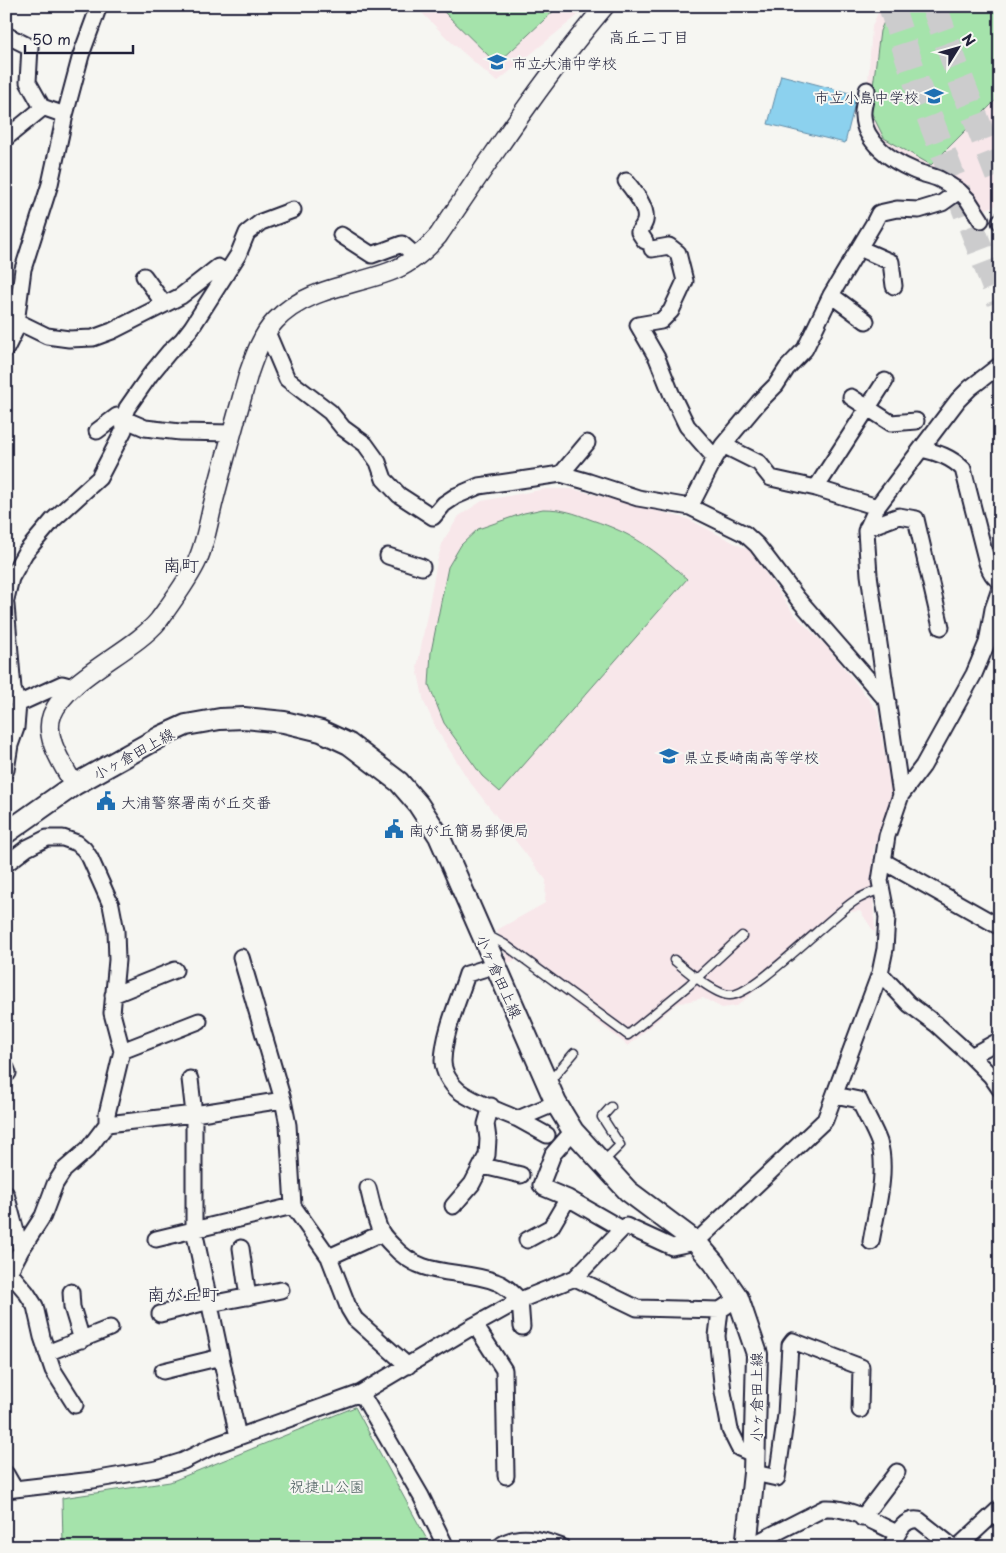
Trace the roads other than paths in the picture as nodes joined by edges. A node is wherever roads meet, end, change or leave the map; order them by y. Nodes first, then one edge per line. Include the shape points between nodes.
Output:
1 (99, 6) edge
2 (606, 6) edge
3 (6, 35) edge
4 (867, 90) dead end
5 (42, 107) junction
6 (65, 115) junction
7 (6, 138) edge
8 (626, 181) dead end
9 (959, 191) junction
10 (293, 210) dead end
11 (981, 220) dead end
12 (342, 235) dead end
13 (859, 248) junction
14 (417, 257) junction
15 (226, 274) junction
16 (144, 276) dead end
17 (894, 286) dead end
18 (831, 295) junction
19 (164, 304) junction
20 (11, 318) edge
21 (866, 321) dead end
22 (267, 332) junction
23 (6, 349) edge
24 (1000, 365) edge
25 (885, 381) dead end
26 (851, 397) dead end
27 (868, 408) junction
28 (124, 419) junction
29 (916, 421) dead end
30 (97, 431) dead end
31 (232, 433) junction
32 (587, 443) dead end
33 (922, 448) junction
34 (719, 451) junction
35 (561, 474) junction
36 (816, 488) junction
37 (690, 507) junction
38 (877, 507) junction
39 (868, 528) junction
40 (388, 556) dead end
41 (422, 567) dead end
42 (1000, 581) edge
43 (1000, 590) edge
44 (6, 599) edge
45 (6, 605) edge
46 (941, 627) dead end
47 (58, 675) dead end
48 (73, 687) junction
49 (13, 695) edge
50 (888, 702) junction
51 (6, 770) edge
52 (74, 785) junction
53 (901, 795) junction
54 (7, 831) edge
55 (883, 861) junction
56 (6, 864) edge
57 (881, 889) junction
58 (1000, 927) edge
59 (481, 931) junction
60 (742, 936) dead end
61 (241, 957) dead end
62 (674, 960) dead end
63 (496, 965) junction
64 (175, 970) dead end
65 (880, 973) junction
66 (697, 978) junction
67 (113, 995) junction
68 (199, 1021) dead end
69 (1000, 1040) edge
70 (122, 1051) junction
71 (574, 1053) dead end
72 (971, 1056) junction
73 (190, 1079) dead end
74 (548, 1084) junction
75 (1000, 1089) edge
76 (835, 1095) junction
77 (283, 1100) junction
78 (556, 1103) junction
79 (491, 1106) junction
80 (611, 1106) dead end
81 (194, 1114) junction
82 (518, 1119) junction
83 (107, 1124) junction
84 (573, 1131) junction
85 (547, 1135) dead end
86 (602, 1163) junction
87 (483, 1166) junction
88 (521, 1175) dead end
89 (368, 1188) dead end
90 (6, 1194) edge
91 (568, 1198) junction
92 (293, 1206) junction
93 (453, 1206) dead end
94 (194, 1230) junction
95 (622, 1230) junction
96 (382, 1233) junction
97 (156, 1239) dead end
98 (527, 1240) dead end
99 (696, 1242) junction
100 (870, 1242) dead end
101 (240, 1248) dead end
102 (21, 1250) junction
103 (329, 1257) junction
104 (8, 1276) edge
105 (575, 1278) junction
106 (281, 1290) dead end
107 (71, 1292) dead end
108 (248, 1297) junction
109 (738, 1298) junction
110 (520, 1300) junction
111 (210, 1303) junction
112 (720, 1310) junction
113 (160, 1314) dead end
114 (475, 1325) junction
115 (522, 1327) dead end
116 (110, 1328) dead end
117 (82, 1340) junction
118 (47, 1353) junction
119 (221, 1357) junction
120 (408, 1366) junction
121 (163, 1371) dead end
122 (361, 1393) junction
123 (75, 1405) dead end
124 (860, 1410) dead end
125 (238, 1437) junction
126 (754, 1464) junction
127 (897, 1472) dead end
128 (6, 1474) edge
129 (506, 1476) dead end
130 (10, 1489) edge
131 (1000, 1508) edge
132 (862, 1518) junction
133 (894, 1540) edge
134 (446, 1547) edge
135 (499, 1547) edge
136 (562, 1547) edge
137 (747, 1547) edge
138 (953, 1547) edge
139 (958, 1547) edge

1 - 6 street via 81,55
2 - 14 street via 578,38 438,236
3 - 5 street via 30,47 28,82
4 - 9 street via 863,116 866,128 882,150 912,170
5 - 6 street
5 - 7 street
6 - 20 street via 50,184
8 - 34 street via 643,208 645,220 639,232 649,245 669,246 678,253 685,281 671,311 662,320 638,325 657,358 687,426
9 - 11 street
9 - 13 street via 942,202 919,210 897,209 879,213
10 - 15 street via 261,222 247,232
12 - 14 street via 372,255 402,244
13 - 17 street via 891,262
13 - 18 street
14 - 22 street via 391,272 310,297 292,307
15 - 19 street via 218,268 181,296
15 - 28 street via 182,340 150,375 127,408
16 - 19 street
18 - 21 street
18 - 34 street via 804,349
19 - 20 street via 93,338 47,336
20 - 23 street via 15,331
22 - 31 street via 248,372
22 - 35 street via 288,379 365,444 378,462 384,479 399,495 433,517 444,504 479,486
24 - 33 street via 958,400
25 - 27 street
26 - 27 street
27 - 29 street via 892,423
27 - 36 street
28 - 30 street via 117,416
28 - 31 street via 145,428
28 - 44 street via 124,430 99,478 54,520 25,553 11,578
31 - 48 street via 198,559 178,592 147,631
32 - 35 street
33 - 38 street
33 - 42 street via 942,454 963,469 991,573
34 - 36 street via 759,463 771,478
34 - 37 street
35 - 37 street via 638,498
36 - 38 street
37 - 50 street via 744,534 757,545 798,599
38 - 39 street
39 - 46 street via 900,516 916,518
39 - 50 street via 869,575
40 - 41 street
43 - 53 street via 987,643 974,674 923,766
45 - 49 street
47 - 49 street
48 - 49 street via 62,684
48 - 52 street via 56,707 50,723 54,746
49 - 51 street via 16,728
50 - 53 street
52 - 54 main road, 小ヶ倉田上線
52 - 59 main road, 小ヶ倉田上線 via 186,725 244,718 284,722 321,731 349,744 399,782 418,804 439,836
53 - 55 street via 887,836
55 - 57 street
55 - 58 street
56 - 67 street via 47,838 63,838 84,849 111,905 117,960
57 - 65 street via 886,917
57 - 66 lane via 856,900 756,983 734,996 726,995
59 - 63 main road, 小ヶ倉田上線
59 - 66 lane via 504,944 628,1034
60 - 66 lane
61 - 77 street
62 - 66 lane
63 - 74 main road, 小ヶ倉田上線
63 - 79 street via 467,974 448,1032 443,1062 448,1078 458,1090
64 - 67 street
65 - 72 street via 909,1004
65 - 76 street
67 - 70 street via 112,1013
68 - 70 street
69 - 72 street
70 - 83 street
71 - 74 lane
72 - 75 street
73 - 81 street
74 - 78 main road, 小ヶ倉田上線
76 - 99 street via 825,1120
76 - 100 street via 859,1100 879,1142 882,1161 880,1190
77 - 81 street
77 - 92 street via 288,1125
78 - 82 street
78 - 84 main road, 小ヶ倉田上線
79 - 82 street
79 - 87 street via 486,1124 488,1155
80 - 86 lane via 602,1117 620,1145
81 - 83 street
81 - 94 street
82 - 85 street
83 - 102 street via 88,1150 64,1170 55,1184 44,1216
84 - 86 main road, 小ヶ倉田上線
84 - 91 street via 553,1154 541,1185
86 - 99 main road, 小ヶ倉田上線 via 628,1191
87 - 88 street
87 - 93 street
89 - 96 street
90 - 102 street
91 - 95 street
91 - 98 street via 551,1226
92 - 94 street
92 - 103 street
94 - 97 street
94 - 111 street
95 - 99 street via 626,1226 672,1247
95 - 105 street
96 - 103 street
96 - 110 street via 401,1256 418,1266 497,1282
99 - 109 main road, 小ヶ倉田上線
101 - 108 street
102 - 104 street
103 - 120 street via 354,1320
104 - 118 street via 26,1292 35,1306
105 - 110 street
105 - 112 street via 637,1308
106 - 108 street
107 - 117 street via 72,1308
108 - 111 street
109 - 112 street
109 - 126 main road, 小ヶ倉田上線 via 757,1354
110 - 114 street
110 - 115 street
111 - 113 street
111 - 119 street
112 - 126 street via 717,1336 722,1392 730,1430
114 - 120 street
114 - 129 street via 504,1370
116 - 117 street
117 - 118 street
118 - 123 street via 53,1370
119 - 121 street
119 - 125 street
120 - 122 street
122 - 125 street
122 - 134 street via 421,1496
124 - 126 street via 861,1368 793,1341 790,1345 786,1416 777,1478
125 - 130 street via 157,1469
126 - 137 main road, 小ヶ倉田上線
127 - 132 street
128 - 130 street
131 - 139 street
132 - 133 street
132 - 137 street via 846,1510 824,1508
133 - 138 street via 904,1523 913,1519 919,1520
135 - 136 street via 516,1538 545,1541

